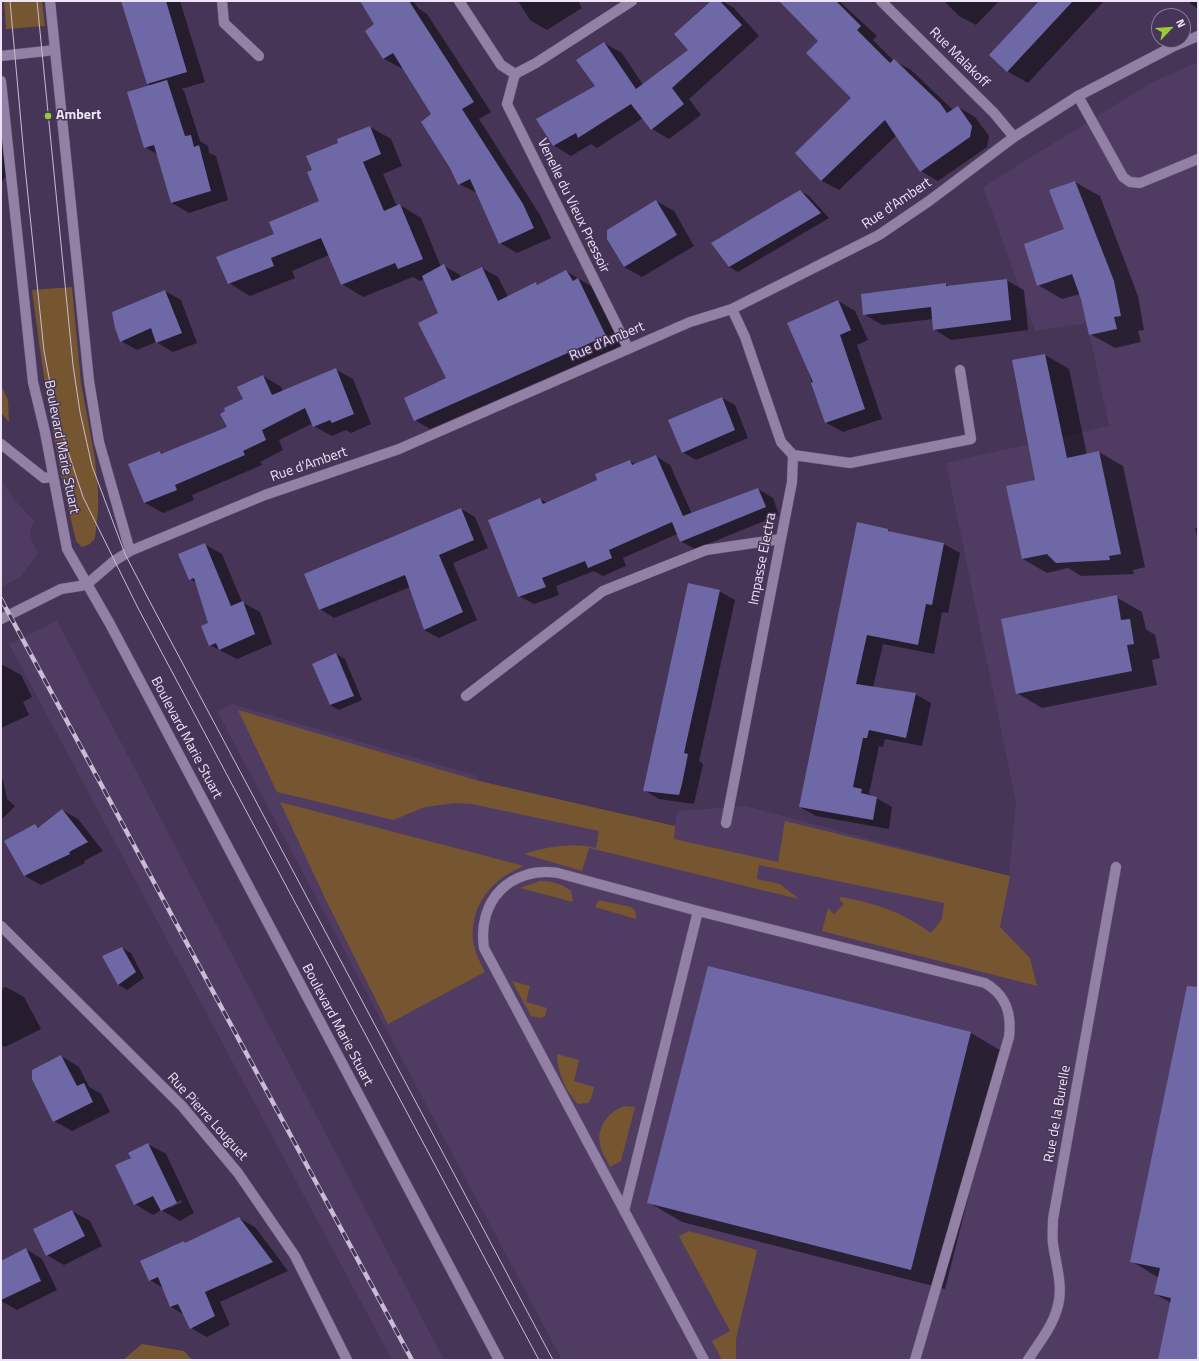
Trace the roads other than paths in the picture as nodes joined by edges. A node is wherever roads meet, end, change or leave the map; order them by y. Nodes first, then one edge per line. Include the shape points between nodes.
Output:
1 (50, 1) edge
2 (222, 1) edge
3 (459, 1) edge
4 (632, 1) edge
5 (881, 1) edge
6 (1198, 36) edge
7 (55, 50) junction
8 (1, 56) edge
9 (259, 56) dead end
10 (515, 74) junction
11 (1, 81) edge
12 (1078, 96) junction
13 (1014, 137) junction
14 (1198, 159) edge
15 (732, 309) junction
16 (628, 348) junction
17 (960, 370) dead end
18 (1, 444) edge
19 (792, 455) junction
20 (52, 477) junction
21 (782, 539) junction
22 (130, 551) junction
23 (86, 585) junction
24 (1, 619) edge
25 (466, 696) dead end
26 (726, 824) dead end
27 (1116, 867) dead end
28 (698, 911) junction
29 (1, 926) edge
30 (624, 1211) junction
31 (346, 1360) edge
32 (500, 1360) edge
33 (704, 1360) edge
34 (915, 1360) edge
35 (1028, 1360) edge

1 - 7 street
2 - 9 street via 224,23
3 - 10 street via 501,66
4 - 10 street
5 - 13 street, Rue Malakoff via 994,113
6 - 12 street, Rue d'Ambert
7 - 8 street
7 - 22 street via 89,381 99,442
10 - 16 street, Venelle du Vieux Pressoir via 507,104
11 - 20 street, Boulevard Marie Stuart via 33,382
12 - 13 street, Rue d'Ambert
12 - 14 street via 1123,177 1130,182 1140,183
13 - 15 street, Rue d'Ambert via 879,235
15 - 16 street, Rue d'Ambert via 690,322
15 - 19 street via 745,336 781,442
16 - 22 street, Rue d'Ambert via 399,449 265,496
17 - 19 street via 971,439 850,463
18 - 20 street via 44,478
19 - 21 street, Impasse Electra via 792,482
20 - 23 street, Boulevard Marie Stuart via 67,549
21 - 25 street via 706,550 603,591
21 - 26 street, Impasse Electra
22 - 23 street, Rue d'Ambert
23 - 24 street via 62,589
23 - 32 street, Boulevard Marie Stuart via 121,645
27 - 35 street, Rue de la Burelle via 1053,1219 1052,1242 1060,1297 1057,1310
28 - 30 street
28 - 30 street via 547,871 526,876 502,889 487,907 484,919 484,948 490,961
28 - 34 street via 985,983 1003,998 1009,1010 1009,1037
29 - 31 street, Rue Pierre Louguet via 182,1106 238,1172 295,1256
30 - 33 street

